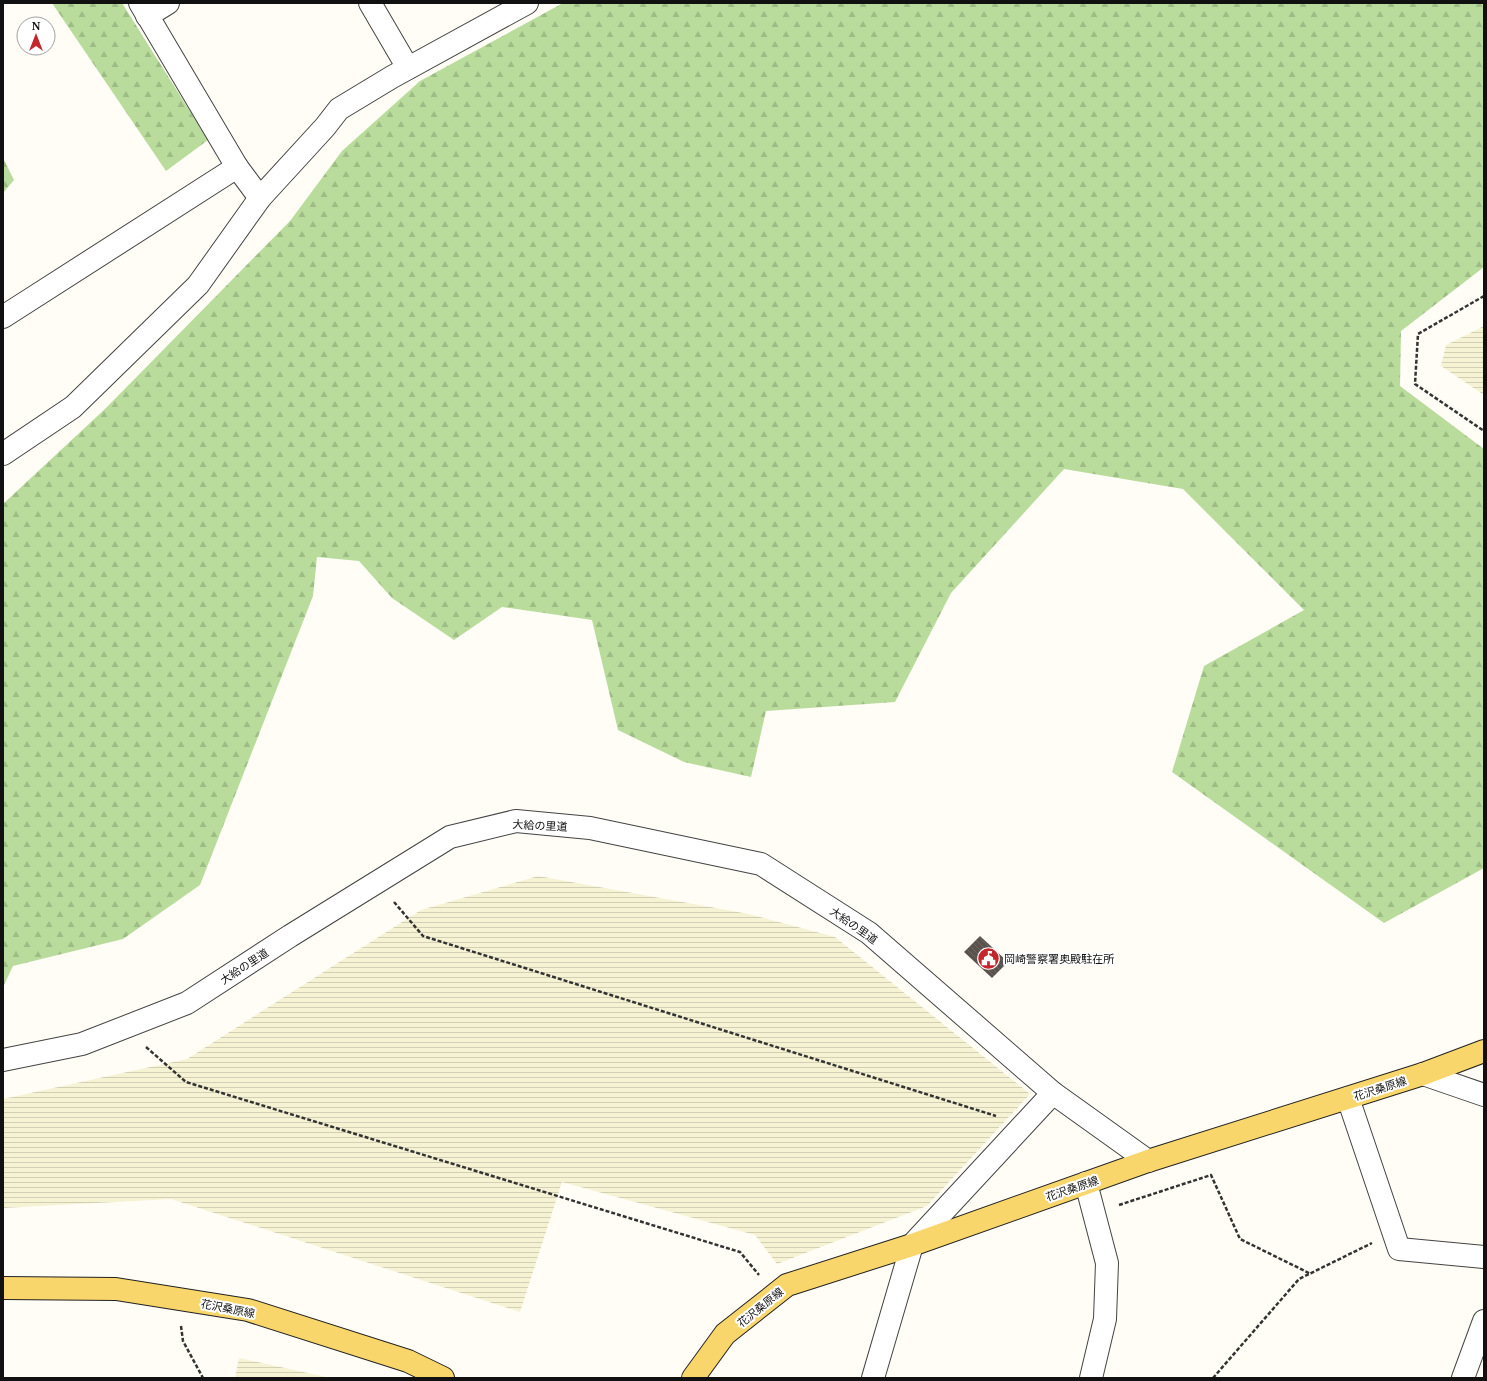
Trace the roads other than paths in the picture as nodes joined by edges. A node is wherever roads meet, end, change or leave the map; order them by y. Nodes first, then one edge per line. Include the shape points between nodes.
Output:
1 (168, 3) edge
2 (370, 3) edge
3 (527, 3) edge
4 (143, 9) edge
5 (408, 68) junction
6 (237, 167) junction
7 (260, 198) junction
8 (3, 317) edge
9 (3, 454) edge
10 (1484, 1051) edge
11 (3, 1060) edge
12 (1423, 1074) junction
13 (1053, 1093) junction
14 (1484, 1095) edge
15 (1348, 1098) junction
16 (1148, 1162) junction
17 (1086, 1183) junction
18 (912, 1245) junction
19 (1484, 1257) edge
20 (3, 1288) edge
21 (1484, 1321) edge
22 (443, 1378) edge
23 (693, 1378) edge
24 (873, 1378) edge
25 (1091, 1378) edge
26 (1463, 1378) edge

1 - 4 street
2 - 5 street
3 - 5 street
4 - 6 street
5 - 7 street via 339,109
6 - 7 street
6 - 8 street
7 - 9 street via 198,285 73,407
10 - 12 main road, 花沢桑原線
11 - 13 street, 大給の里道 via 82,1044 187,1003 450,837 516,821 590,828 761,864 868,933
12 - 14 street
12 - 15 main road, 花沢桑原線
13 - 16 street, 大給の里道
13 - 18 street
15 - 16 main road, 花沢桑原線
15 - 19 street via 1399,1249
16 - 17 main road, 花沢桑原線
17 - 18 main road, 花沢桑原線
17 - 25 street via 1107,1264 1105,1319
18 - 23 main road, 花沢桑原線 via 787,1285 725,1334
18 - 24 street
20 - 22 main road, 花沢桑原線 via 116,1289 248,1310 408,1361
21 - 26 street

